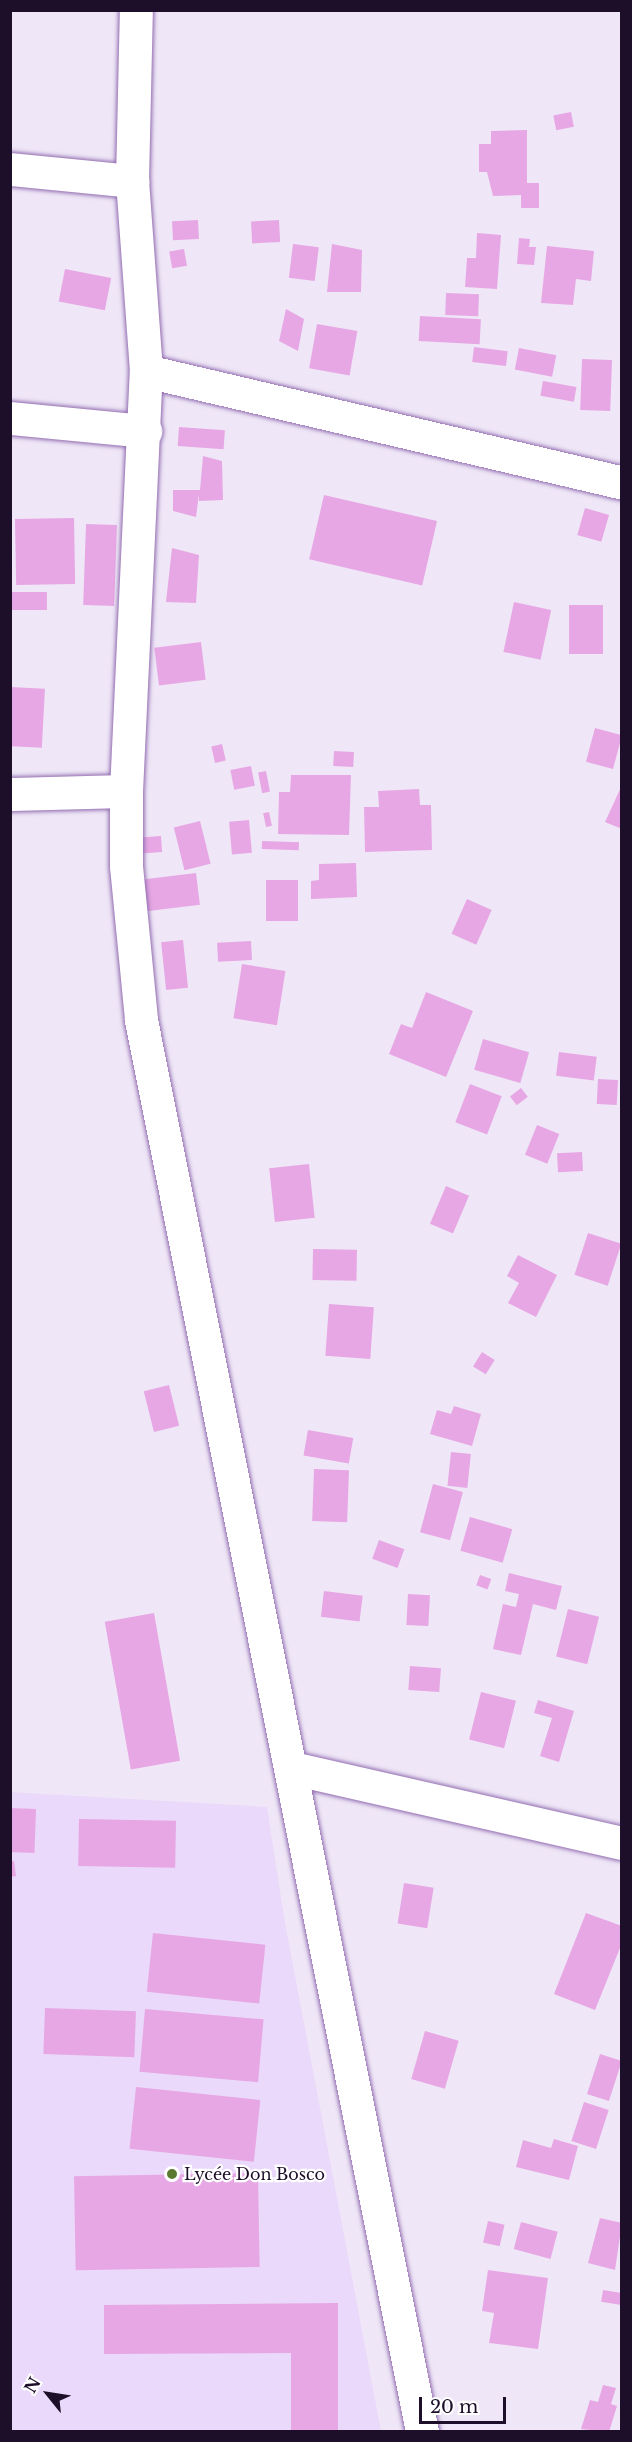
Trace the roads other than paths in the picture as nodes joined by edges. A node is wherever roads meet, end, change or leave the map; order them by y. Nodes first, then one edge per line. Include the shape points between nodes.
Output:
1 (136, 10) edge
2 (10, 169) edge
3 (132, 181) junction
4 (146, 371) junction
5 (10, 418) edge
6 (145, 431) junction
7 (621, 483) edge
8 (126, 791) junction
9 (10, 794) edge
10 (292, 1768) junction
11 (621, 1843) edge
12 (422, 2432) edge

1 - 3 street
2 - 3 street
3 - 4 street
4 - 6 street
4 - 7 street
5 - 6 street
6 - 8 street
8 - 9 street
8 - 10 street via 126,866 141,1020
10 - 11 street
10 - 12 street

